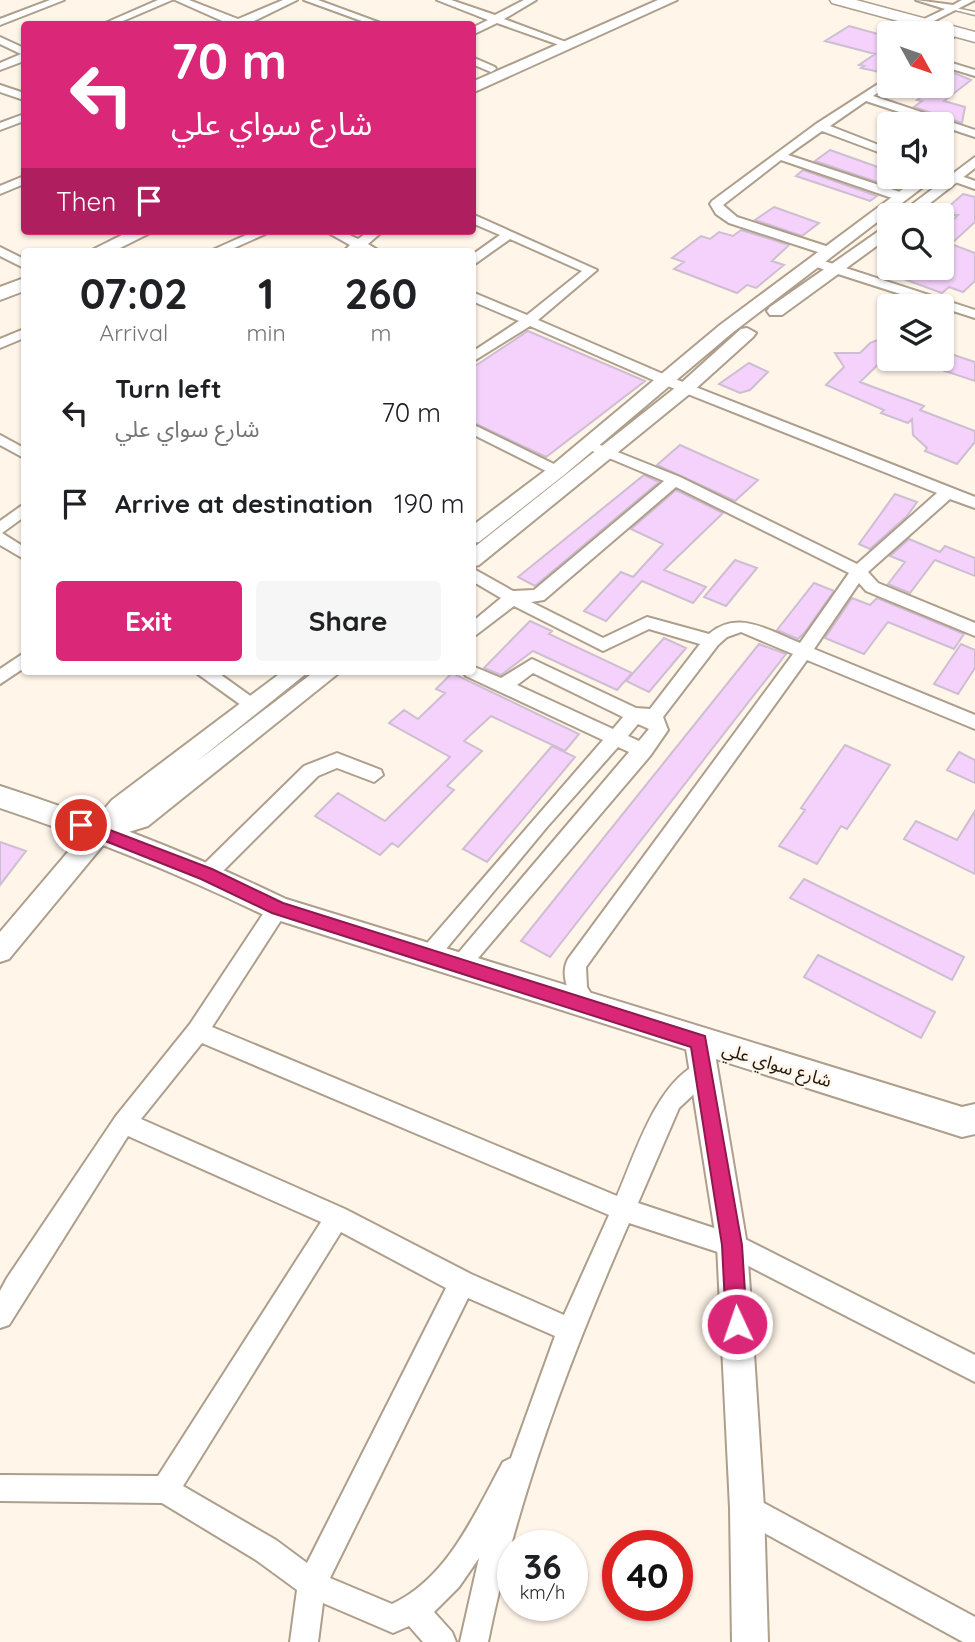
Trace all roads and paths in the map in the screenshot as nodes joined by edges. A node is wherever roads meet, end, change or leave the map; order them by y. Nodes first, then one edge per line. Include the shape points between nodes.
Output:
1 (59, 0) edge
2 (180, 0) edge
3 (292, 0) edge
4 (309, 0) edge
5 (531, 0) edge
6 (645, 0) edge
7 (670, 0) edge
8 (838, 0) edge
9 (859, 0) edge
10 (921, 0) edge
11 (970, 0) edge
12 (161, 1) edge
13 (449, 1) edge
14 (953, 8) junction
15 (975, 14) edge
16 (495, 18) junction
17 (116, 21) edge
18 (231, 21) edge
19 (245, 21) edge
20 (369, 21) edge
21 (928, 21) junction
22 (0, 22) edge
23 (954, 26) edge
24 (476, 30) edge
25 (975, 30) edge
26 (956, 32) edge
27 (975, 37) edge
28 (0, 40) edge
29 (563, 42) junction
30 (21, 50) edge
31 (21, 58) edge
32 (476, 62) edge
33 (0, 67) edge
34 (954, 67) edge
35 (491, 69) junction
36 (975, 73) edge
37 (476, 75) edge
38 (476, 86) edge
39 (0, 88) edge
40 (877, 88) edge
41 (21, 96) edge
42 (865, 97) junction
43 (21, 118) edge
44 (820, 126) junction
45 (0, 127) edge
46 (975, 134) edge
47 (975, 141) edge
48 (877, 148) edge
49 (781, 156) junction
50 (954, 158) edge
51 (975, 161) edge
52 (954, 172) edge
53 (954, 177) edge
54 (21, 181) edge
55 (975, 185) edge
56 (910, 189) edge
57 (933, 189) edge
58 (0, 190) edge
59 (899, 196) junction
60 (919, 203) edge
61 (476, 220) edge
62 (509, 234) junction
63 (112, 235) edge
64 (136, 235) edge
65 (256, 235) edge
66 (336, 235) edge
67 (371, 235) edge
68 (877, 238) edge
69 (83, 248) edge
70 (106, 248) edge
71 (224, 248) edge
72 (353, 248) edge
73 (0, 251) edge
74 (822, 256) junction
75 (476, 259) edge
76 (21, 262) edge
77 (839, 268) junction
78 (21, 275) edge
79 (0, 284) edge
80 (21, 285) edge
81 (0, 294) edge
82 (476, 298) edge
83 (975, 314) edge
84 (527, 322) junction
85 (734, 333) junction
86 (21, 334) edge
87 (0, 344) edge
88 (476, 355) edge
89 (666, 380) junction
90 (686, 388) junction
91 (476, 430) edge
92 (0, 439) edge
93 (588, 444) junction
94 (21, 452) edge
95 (607, 453) junction
96 (556, 471) junction
97 (675, 480) junction
98 (948, 492) junction
99 (975, 503) edge
100 (21, 512) edge
101 (0, 529) edge
102 (476, 534) edge
103 (0, 538) edge
104 (21, 552) edge
105 (476, 557) edge
106 (859, 571) junction
107 (476, 575) edge
108 (515, 596) junction
109 (476, 629) edge
110 (975, 630) edge
111 (712, 641) junction
112 (803, 652) junction
113 (21, 661) edge
114 (476, 674) edge
115 (209, 675) edge
116 (293, 675) edge
117 (325, 675) edge
118 (0, 678) edge
119 (503, 686) junction
120 (254, 705) junction
121 (972, 715) edge
122 (650, 720) junction
123 (616, 737) junction
124 (643, 751) junction
125 (374, 775) dead end
126 (0, 797) edge
127 (101, 831) junction
128 (206, 874) junction
129 (278, 908) junction
130 (0, 951) edge
131 (429, 955) junction
132 (461, 964) junction
133 (586, 1004) junction
134 (198, 1031) junction
135 (700, 1057) junction
136 (124, 1123) junction
137 (971, 1126) edge
138 (621, 1209) junction
139 (337, 1217) junction
140 (732, 1245) junction
141 (462, 1283) junction
142 (0, 1316) edge
143 (570, 1330) junction
144 (975, 1369) edge
145 (534, 1430) junction
146 (0, 1488) edge
147 (165, 1490) junction
148 (747, 1508) junction
149 (312, 1584) junction
150 (414, 1612) junction
151 (975, 1633) edge
152 (304, 1642) edge
153 (442, 1642) edge
154 (474, 1642) edge
155 (750, 1642) edge

1 - 22 street
2 - 18 street
3 - 19 street
4 - 20 street
5 - 16 street
6 - 29 main road
7 - 29 main road
8 - 21 main road
9 - 21 main road
10 - 14 street
11 - 14 street
12 - 17 street
13 - 16 street
14 - 15 lane
14 - 21 street
16 - 24 street
16 - 29 street
23 - 25 main road
26 - 27 main road
28 - 30 street
29 - 35 main road
29 - 38 main road
31 - 33 street
32 - 35 street
34 - 36 street
35 - 37 main road
39 - 41 street
40 - 42 street
42 - 44 street
42 - 46 street
43 - 45 street
44 - 48 street
44 - 49 street
47 - 50 street
49 - 59 street
49 - 74 street via 716,204 733,220
51 - 52 street
53 - 55 street
54 - 58 street
56 - 59 street
57 - 60 street
59 - 74 street
61 - 62 street
62 - 75 street
62 - 84 street via 591,270
63 - 69 main road
64 - 70 main road
65 - 71 street
66 - 72 street
67 - 72 street
68 - 77 street
73 - 76 street
74 - 77 street
74 - 85 street
77 - 83 street
77 - 85 street
78 - 79 main road
80 - 81 main road
82 - 84 street
84 - 88 street
84 - 89 street
85 - 89 street
85 - 90 street
86 - 87 street
89 - 90 street
89 - 93 street
90 - 95 street
90 - 98 street
91 - 96 street
92 - 94 street
93 - 95 street
93 - 96 street
95 - 97 street
95 - 105 street
96 - 102 street
97 - 106 street
97 - 108 street via 538,596
98 - 99 street
98 - 106 street
100 - 101 street
103 - 104 street
106 - 110 street via 872,587
106 - 112 street
107 - 108 street
108 - 109 street
108 - 111 street via 603,646 647,623
111 - 112 street via 742,626
111 - 122 street
112 - 121 street
112 - 133 street via 575,965 577,988
113 - 118 street
114 - 119 street
115 - 120 street
116 - 120 street
117 - 127 street via 139,819
119 - 122 street via 532,665
119 - 123 street
120 - 127 street via 121,807
122 - 123 street
122 - 124 street
123 - 124 street
123 - 131 street
124 - 132 street
125 - 128 street via 337,760 312,771
126 - 127 main road, شارع سواي علي
127 - 128 main road, شارع سواي علي
127 - 130 street
128 - 129 main road, شارع سواي علي
129 - 131 main road, شارع سواي علي
129 - 134 street
131 - 132 main road, شارع سواي علي
132 - 133 main road, شارع سواي علي
133 - 135 main road, شارع سواي علي
134 - 136 street
134 - 138 street
135 - 137 main road, شارع سواي علي
135 - 138 street via 671,1101
135 - 140 street
136 - 139 street
136 - 142 street
138 - 140 street
138 - 143 street
139 - 141 street
139 - 147 street
140 - 144 street
140 - 148 street
141 - 143 street
141 - 149 street
143 - 145 street
145 - 150 street via 478,1533 447,1577
145 - 154 street via 493,1560
146 - 147 street
147 - 149 street via 266,1550
148 - 151 street
148 - 155 street
149 - 150 street via 393,1619
149 - 152 street
150 - 153 street

